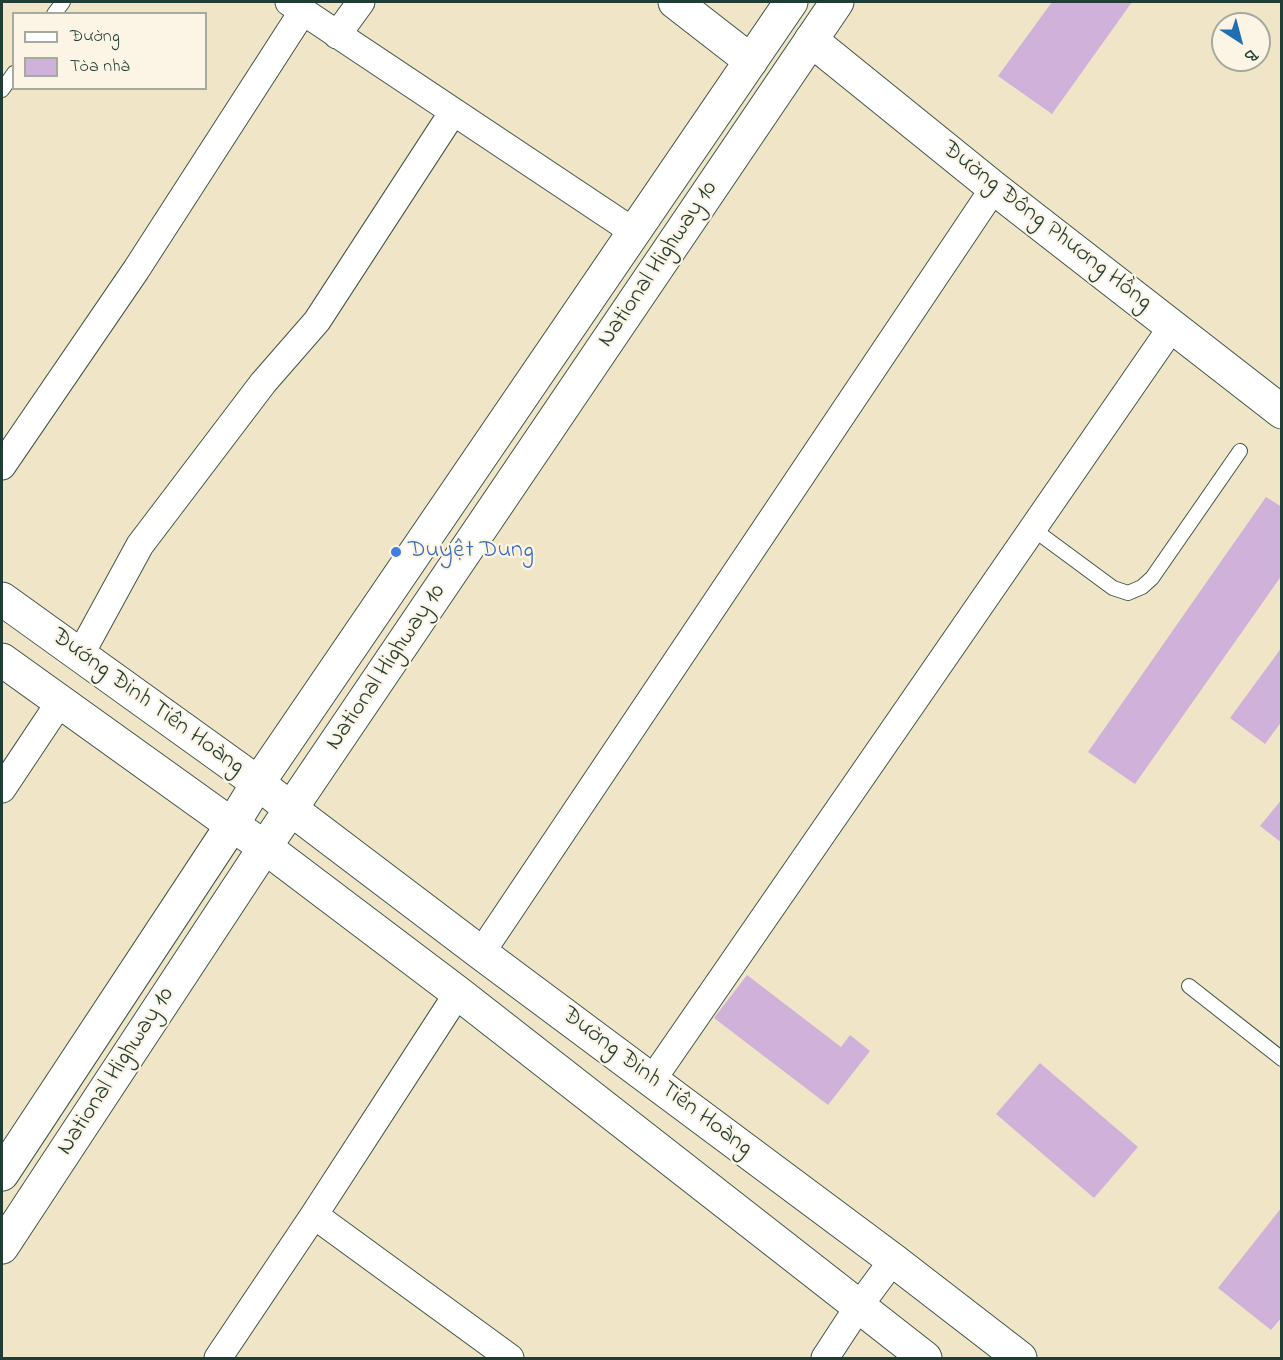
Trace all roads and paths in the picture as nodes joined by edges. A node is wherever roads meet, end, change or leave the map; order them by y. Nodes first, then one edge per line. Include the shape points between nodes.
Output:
1 (361, 2) edge
2 (675, 2) edge
3 (791, 2) edge
4 (837, 2) edge
5 (296, 6) edge
6 (337, 35) junction
7 (811, 40) junction
8 (751, 61) junction
9 (12, 76) edge
10 (2, 90) edge
11 (453, 112) junction
12 (994, 188) junction
13 (634, 232) junction
14 (1172, 327) junction
15 (1281, 412) edge
16 (1240, 451) dead end
17 (2, 466) edge
18 (1033, 529) junction
19 (2, 599) edge
20 (80, 655) junction
21 (2, 660) edge
22 (60, 702) junction
23 (258, 783) junction
24 (2, 789) edge
25 (291, 809) junction
26 (232, 825) junction
27 (265, 847) junction
28 (481, 953) junction
29 (1189, 986) dead end
30 (458, 993) junction
31 (1281, 1059) edge
32 (652, 1080) junction
33 (2, 1174) edge
34 (315, 1215) junction
35 (2, 1247) edge
36 (893, 1260) junction
37 (859, 1306) junction
38 (218, 1359) edge
39 (510, 1359) edge
40 (825, 1359) edge
41 (925, 1359) edge
42 (1020, 1359) edge

1 - 6 street
2 - 8 main road
3 - 8 main road, National Highway 10
4 - 7 main road, National Highway 10
5 - 6 street
5 - 17 street via 136,270
6 - 11 street
7 - 12 main road, Đường Đông Phương Hồng
7 - 25 main road, National Highway 10
8 - 13 main road, National Highway 10
9 - 10 lane
11 - 13 street
11 - 20 street via 317,321 263,383 140,545
12 - 14 main road, Đường Đông Phương Hồng
12 - 28 street
13 - 23 main road, National Highway 10
14 - 15 main road, Đường Đông Phương Hồng
14 - 18 street
16 - 18 lane via 1152,578 1128,593 1113,588
18 - 32 street
19 - 20 main road, Đướng Đinh Tiên Hoàng
20 - 23 main road, Đướng Đinh Tiên Hoàng
21 - 22 main road, Đướng Đinh Tiên Hoàng
22 - 24 street
22 - 26 main road, Đướng Đinh Tiên Hoàng
23 - 25 main road, Đướng Đinh Tiên Hoàng
23 - 26 main road, National Highway 10
25 - 27 main road, National Highway 10
25 - 28 main road, Đường Đinh Tiên Hoàng
26 - 27 main road, Đướng Đinh Tiên Hoàng
26 - 33 main road, National Highway 10
27 - 30 main road, Đường Đinh Tiên Hoàng
27 - 35 main road, National Highway 10
28 - 32 main road, Đường Đinh Tiên Hoàng
29 - 31 lane
30 - 34 street
30 - 37 main road, Đường Đinh Tiên Hoàng
32 - 36 main road, Đường Đinh Tiên Hoàng
34 - 38 street
34 - 39 street
36 - 37 street
36 - 42 main road, Đường Đinh Tiên Hoàng
37 - 40 street
37 - 41 main road, Đường Đinh Tiên Hoàng

